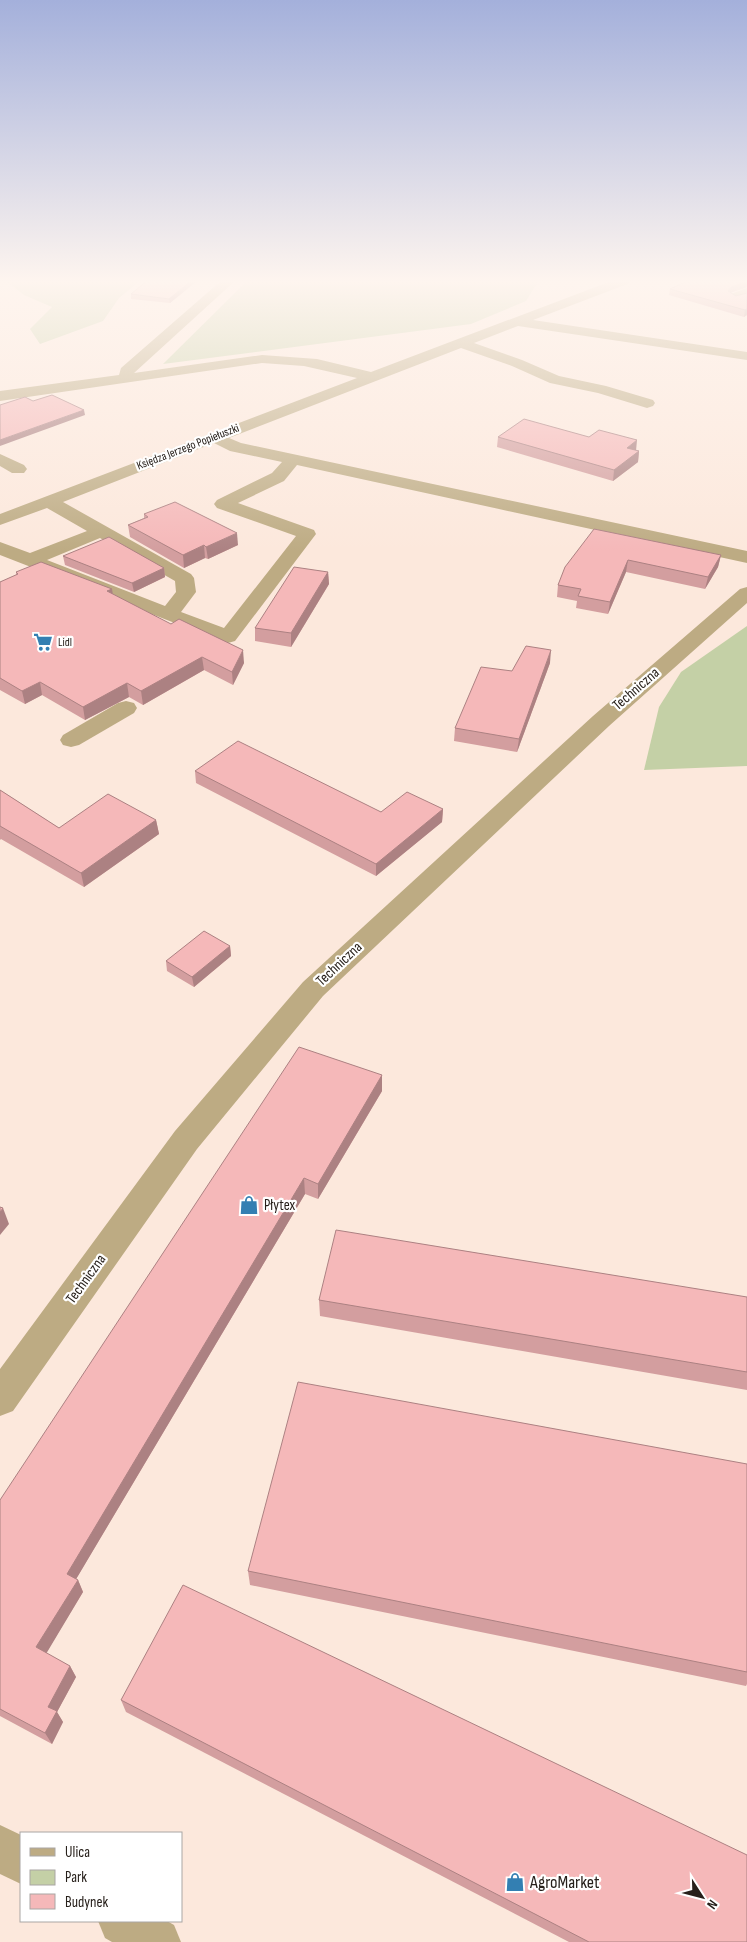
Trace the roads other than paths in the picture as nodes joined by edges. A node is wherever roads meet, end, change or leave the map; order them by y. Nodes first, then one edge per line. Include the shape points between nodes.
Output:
1 (126, 371) edge
2 (172, 371) edge
3 (350, 371) edge
4 (388, 371) edge
5 (533, 371) edge
6 (127, 377) junction
7 (371, 377) junction
8 (0, 396) edge
9 (648, 403) dead end
10 (214, 437) junction
11 (0, 459) edge
12 (292, 459) junction
13 (18, 469) dead end
14 (48, 501) junction
15 (0, 520) edge
16 (102, 531) junction
17 (0, 548) edge
18 (747, 557) edge
19 (30, 560) junction
20 (747, 593) edge
21 (169, 614) junction
22 (126, 708) dead end
23 (70, 740) dead end
24 (0, 1399) edge
25 (0, 1848) edge
26 (20, 1861) edge
27 (124, 1922) edge
28 (158, 1942) edge

1 - 6 street
2 - 6 street
3 - 7 street
4 - 7 street, Księdza Jerzego Popiełuszki
5 - 9 street via 555,380
6 - 8 street
7 - 10 street, Księdza Jerzego Popiełuszki
10 - 12 street via 236,447
10 - 14 street, Księdza Jerzego Popiełuszki
11 - 13 street
12 - 18 street
12 - 21 street via 278,477 223,504 307,534 228,637
14 - 15 street, Księdza Jerzego Popiełuszki
14 - 16 street
16 - 19 street
16 - 21 street via 184,578 186,592
17 - 19 street
19 - 21 street
20 - 24 street, Techniczna via 600,721 313,989 186,1140
22 - 23 street
25 - 26 street
27 - 28 street

